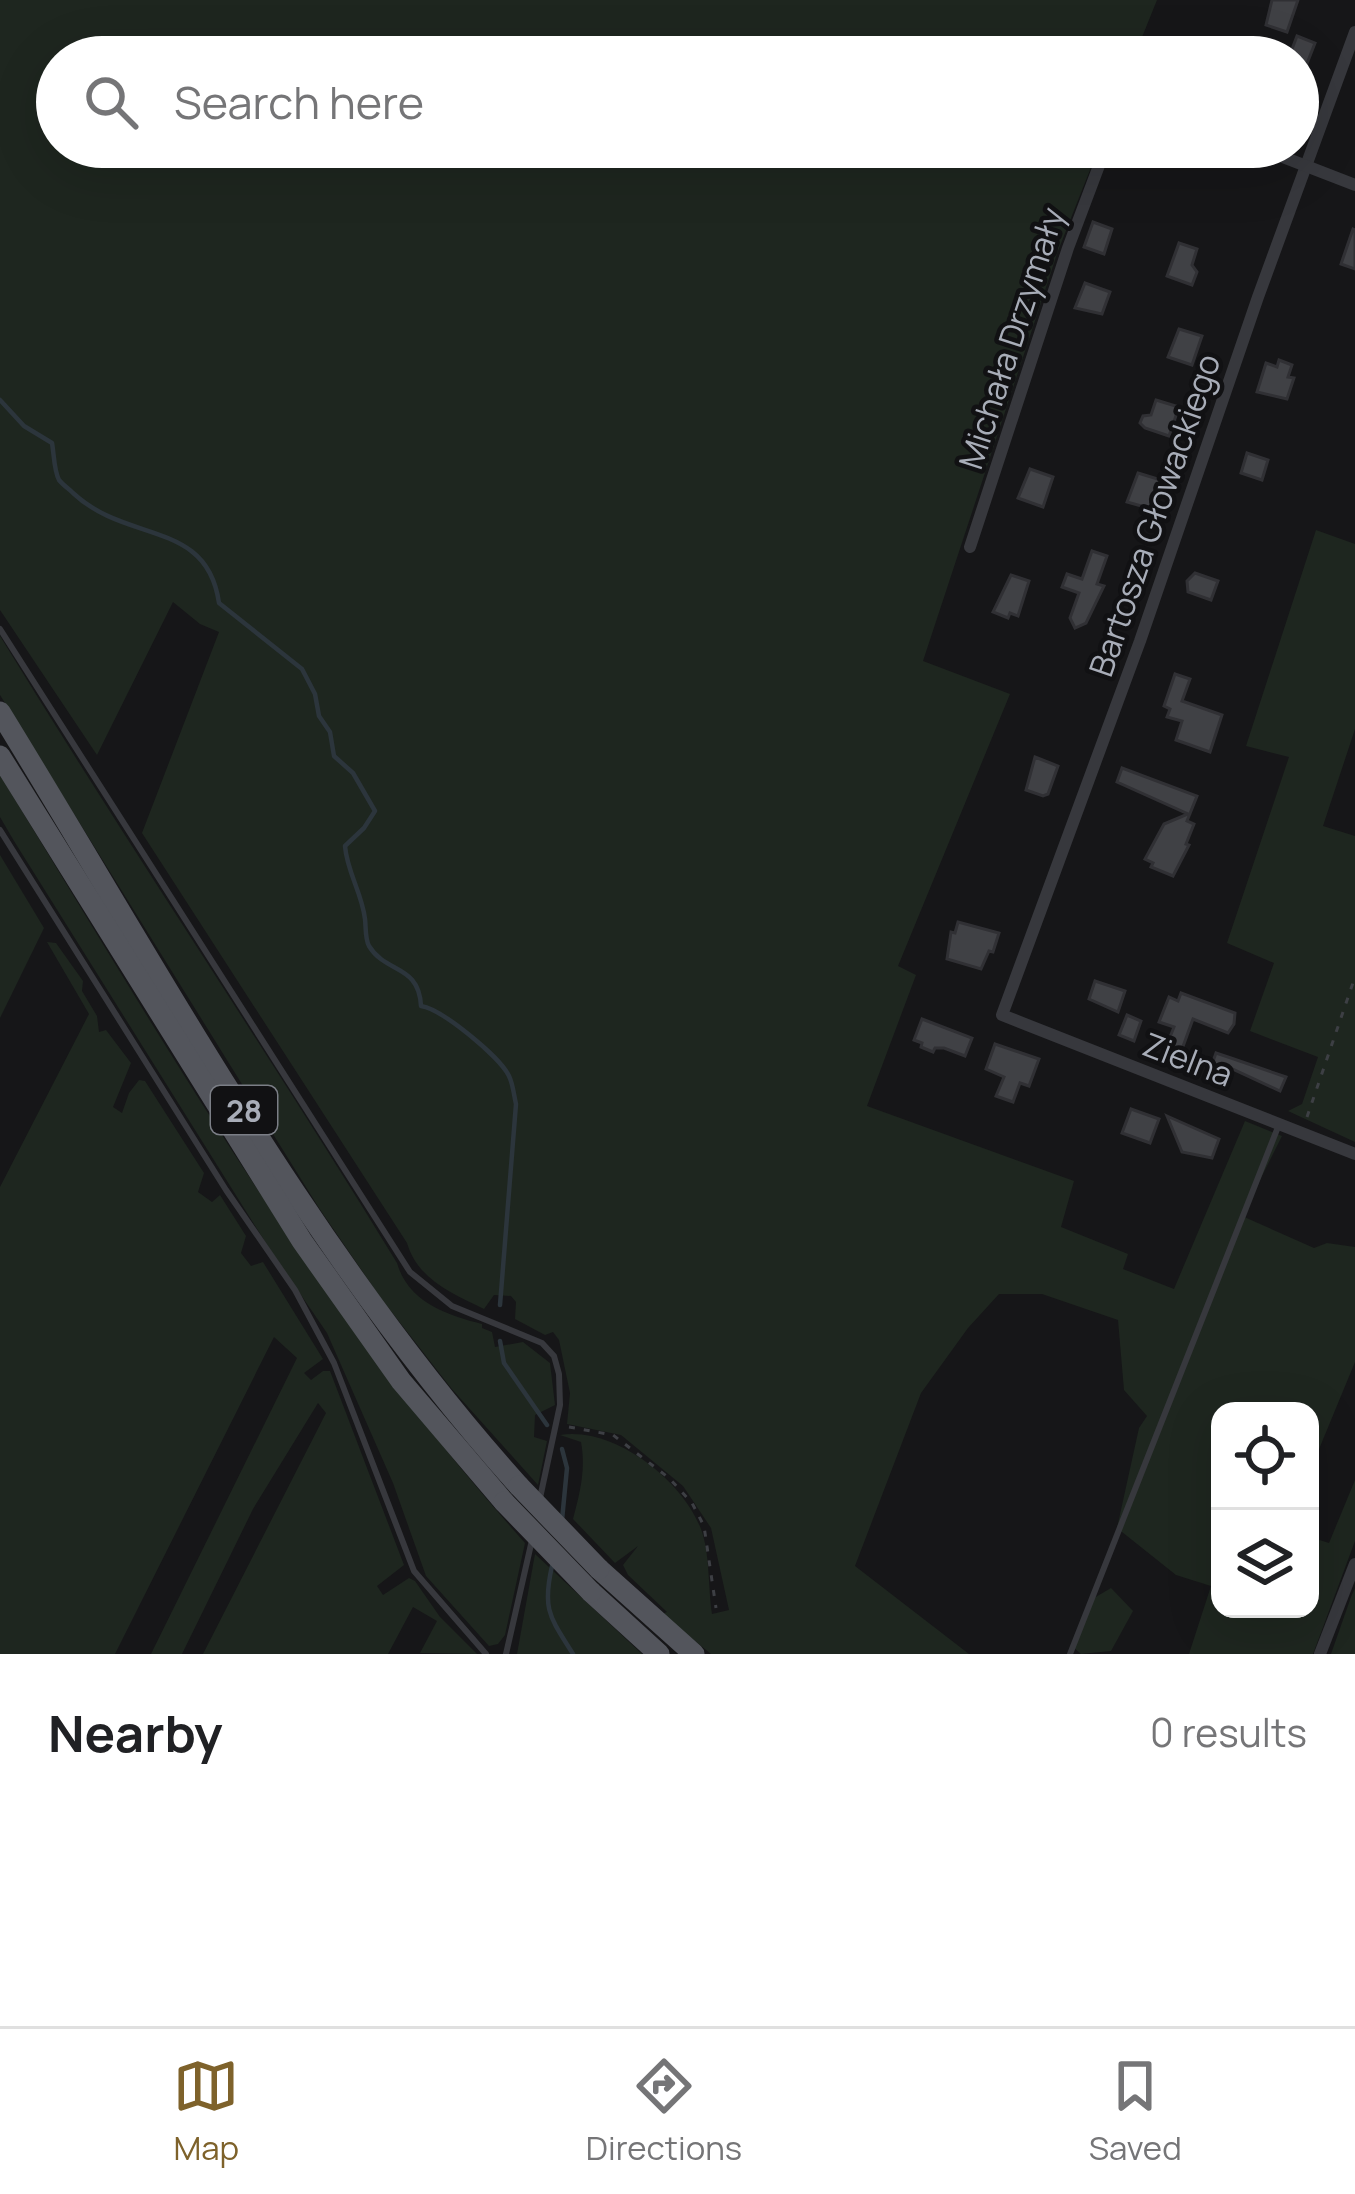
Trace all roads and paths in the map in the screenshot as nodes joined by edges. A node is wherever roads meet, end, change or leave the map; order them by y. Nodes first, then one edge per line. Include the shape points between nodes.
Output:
1 (1355, 32) edge
2 (1319, 128) edge
3 (1098, 168) edge
4 (1304, 168) edge
5 (1310, 168) edge
6 (1355, 185) edge
7 (970, 547) dead end
8 (0, 629) edge
9 (0, 712) edge
10 (0, 756) edge
11 (0, 830) edge
12 (1355, 976) edge
13 (1001, 1015) joint
14 (1279, 1124) junction
15 (1301, 1134) junction
16 (1355, 1154) edge
17 (556, 1425) junction
18 (512, 1494) junction
19 (1355, 1564) edge
20 (716, 1608) dead end
21 (486, 1654) edge
22 (506, 1654) edge
23 (659, 1654) edge
24 (694, 1654) edge
25 (1070, 1654) edge
26 (1321, 1654) edge

1 - 2 street, Bartosza Głowackiego
3 - 7 street, Michała Drzymały
4 - 13 street, Bartosza Głowackiego
5 - 6 street
8 - 17 lane via 410,1272 452,1306 542,1343 554,1356
9 - 18 main road, 28 via 305,1205
10 - 18 main road, 28 via 302,1241 423,1409
11 - 21 lane via 295,1291 334,1363 414,1571
12 - 15 path
13 - 14 street, Zielna
14 - 15 street, Zielna
14 - 25 lane
15 - 16 street, Zielna
17 - 20 path via 613,1435 681,1490 704,1526
17 - 22 lane
18 - 23 main road, 28, bridge via 591,1592
18 - 24 main road, 28, bridge
19 - 26 street

